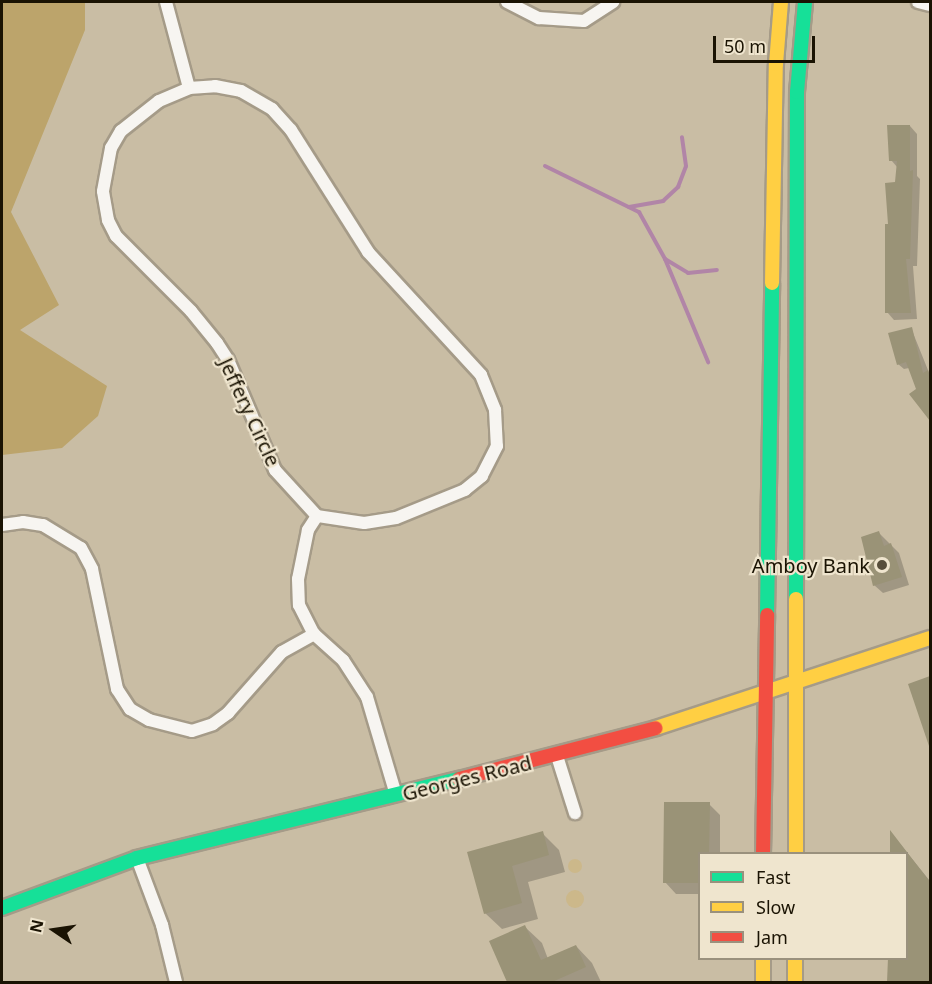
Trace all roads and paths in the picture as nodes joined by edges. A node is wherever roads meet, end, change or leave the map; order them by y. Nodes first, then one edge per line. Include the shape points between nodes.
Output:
1 (166, 2) edge
2 (507, 2) edge
3 (613, 2) edge
4 (782, 2) edge
5 (805, 2) edge
6 (918, 2) edge
7 (930, 5) edge
8 (189, 88) junction
9 (317, 516) junction
10 (2, 525) edge
11 (314, 634) junction
12 (930, 638) edge
13 (797, 683) junction
14 (763, 694) junction
15 (557, 756) junction
16 (396, 795) junction
17 (575, 813) dead end
18 (763, 852) edge
19 (796, 852) edge
20 (137, 858) junction
21 (2, 908) edge
22 (763, 960) edge
23 (795, 960) edge
24 (176, 982) edge
25 (763, 982) edge
26 (795, 982) edge

1 - 8 street
2 - 3 street via 539,18 584,21
4 - 14 main road via 776,64
5 - 13 main road via 797,92
6 - 7 street
8 - 9 street, Jeffery Circle via 151,107 121,131 111,148 104,175 108,220 134,258 191,311 217,343 275,470
8 - 9 street, Jeffery Circle via 215,86 241,91 272,109 291,130 368,252 481,375 495,410 497,446 482,476 465,490 396,518 364,523
9 - 11 street via 308,530 298,579 299,605
10 - 11 street via 43,525 81,548 92,569 117,689 130,709 149,720 192,731 213,724 228,713 282,652
11 - 16 street via 343,660 368,697
12 - 13 main road, Georges Road
13 - 14 main road, Georges Road
13 - 19 main road
14 - 15 main road, Georges Road
14 - 18 main road
15 - 16 main road, Georges Road
15 - 17 street
16 - 20 main road, Georges Road
20 - 21 main road, Georges Road
20 - 24 street via 162,925
22 - 25 main road
23 - 26 main road

